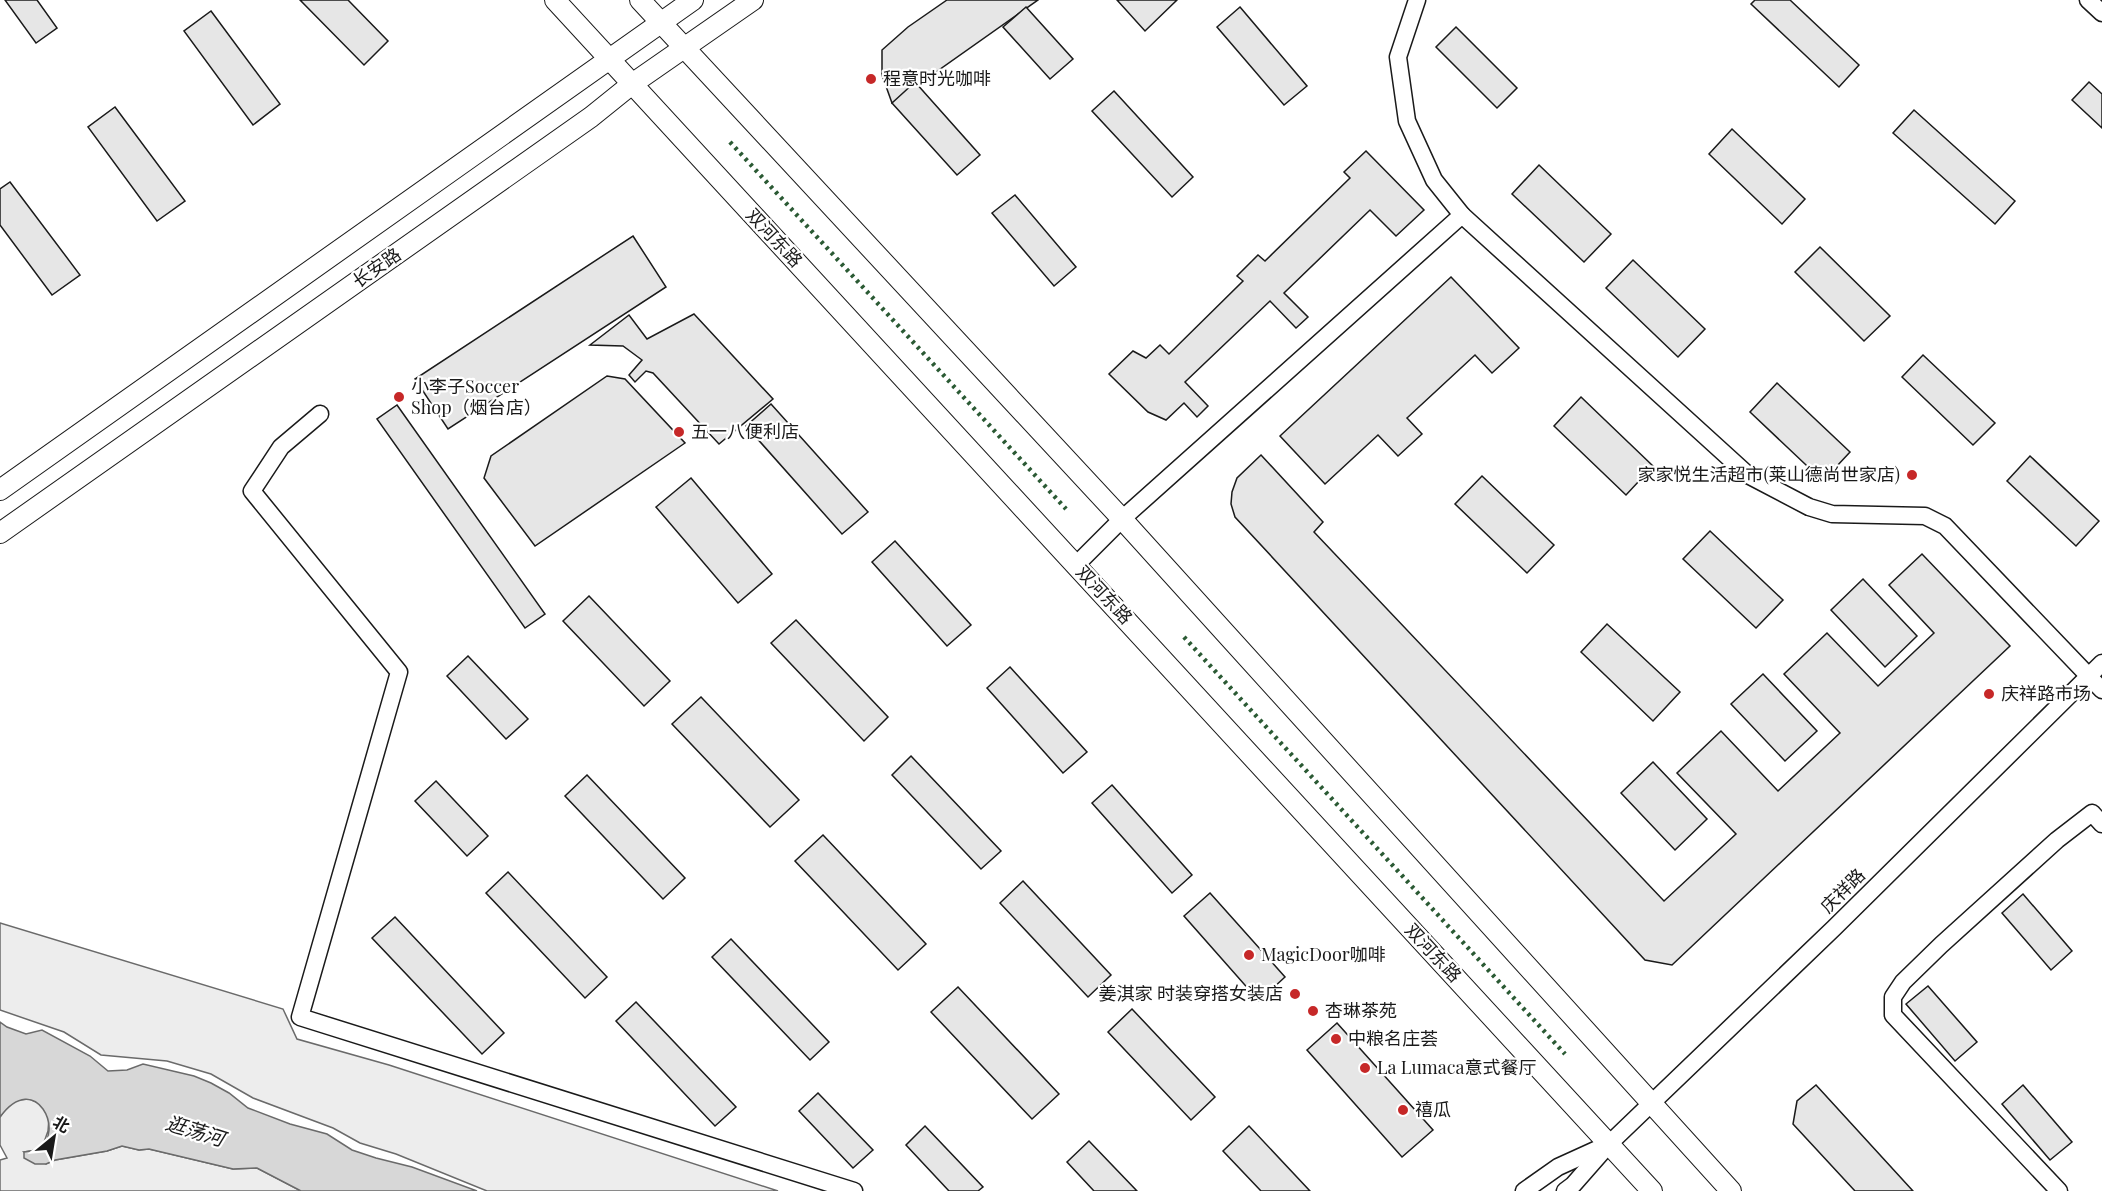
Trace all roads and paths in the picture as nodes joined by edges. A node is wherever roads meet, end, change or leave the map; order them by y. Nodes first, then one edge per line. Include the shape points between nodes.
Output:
1 (555, 0) edge
2 (640, 0) edge
3 (693, 0) edge
4 (753, 0) edge
5 (1417, 0) edge
6 (2088, 0) edge
7 (2102, 13) edge
8 (661, 23) junction
9 (684, 48) junction
10 (609, 59) junction
11 (632, 84) junction
12 (1462, 215) junction
13 (320, 414) dead end
14 (0, 490) edge
15 (1122, 519) junction
16 (0, 533) edge
17 (1076, 565) junction
18 (2102, 663) edge
19 (2088, 676) junction
20 (2102, 690) edge
21 (2102, 824) edge
22 (1652, 1104) junction
23 (1609, 1144) junction
24 (854, 1191) edge
25 (1524, 1191) edge
26 (1564, 1191) edge
27 (1652, 1191) edge
28 (1731, 1191) edge
29 (2059, 1191) edge

1 - 10 street, 双河东路
2 - 8 street
3 - 8 street, 长安路
4 - 9 street, 长安路
5 - 12 street via 1398,57 1407,121 1434,180
6 - 7 street
8 - 9 street
8 - 10 street, 长安路
9 - 11 street, 长安路
9 - 15 street
10 - 11 street, 双河东路
10 - 14 street, 长安路
11 - 16 street, 长安路 via 591,117
11 - 17 street, 双河东路
12 - 15 street
12 - 19 street via 1748,475 1809,507 1832,514 1925,516 1944,526
13 - 24 street via 281,447 252,491 399,672 300,1017
15 - 17 street
15 - 22 street
17 - 23 street, 双河东路
18 - 19 street, 庆祥路
19 - 20 street
19 - 22 street, 庆祥路
21 - 29 street via 2092,813 2057,840 1941,945 1893,997 1893,1015
22 - 23 street, 庆祥路
22 - 28 street
23 - 25 street, 庆祥路 via 1558,1167
23 - 26 street, 庆祥路
23 - 27 street, 双河东路

